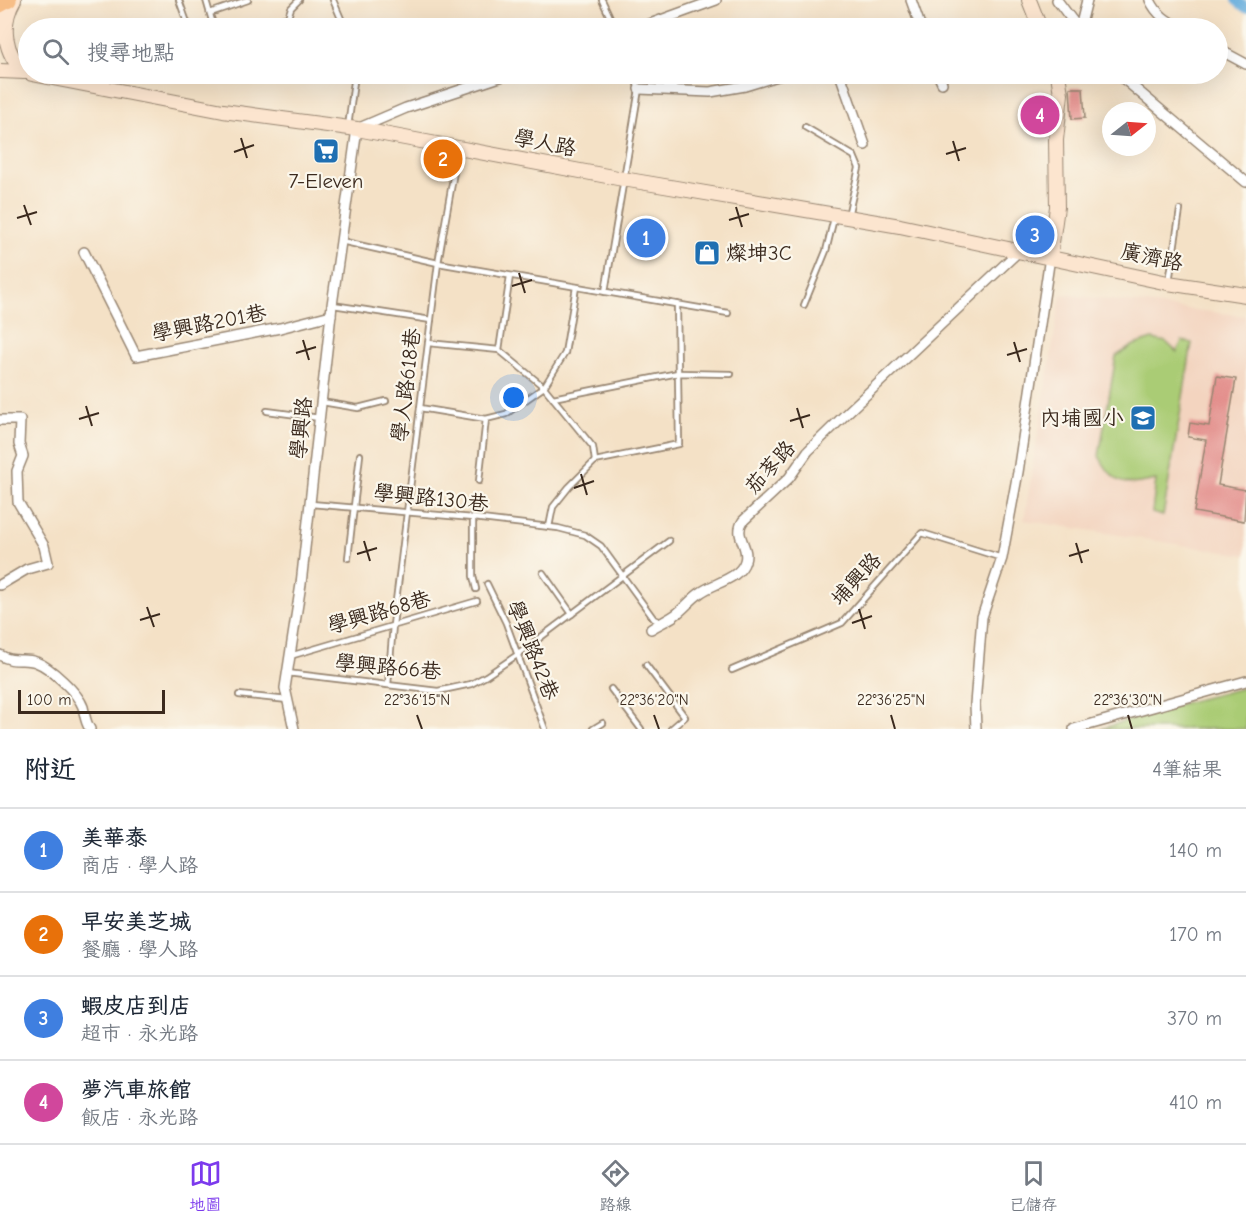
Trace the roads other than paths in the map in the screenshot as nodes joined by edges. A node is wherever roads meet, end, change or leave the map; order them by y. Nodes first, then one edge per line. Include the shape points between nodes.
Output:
1 (9, 0) edge
2 (14, 0) edge
3 (179, 0) edge
4 (206, 0) edge
5 (248, 0) edge
6 (299, 0) edge
7 (333, 0) edge
8 (602, 0) edge
9 (716, 0) edge
10 (911, 0) edge
11 (1029, 0) edge
12 (1057, 0) edge
13 (1087, 0) edge
14 (1150, 0) edge
15 (0, 5) edge
16 (210, 13) junction
17 (185, 18) edge
18 (211, 18) edge
19 (285, 18) edge
20 (341, 18) edge
21 (610, 18) edge
22 (666, 18) edge
23 (917, 18) edge
24 (1036, 18) edge
25 (1071, 18) edge
26 (1082, 18) edge
27 (1162, 18) edge
28 (1228, 54) edge
29 (0, 60) edge
30 (1246, 64) edge
31 (18, 66) edge
32 (18, 68) edge
33 (0, 71) edge
34 (18, 72) edge
35 (84, 84) edge
36 (354, 84) edge
37 (478, 84) edge
38 (637, 84) edge
39 (752, 84) edge
40 (844, 84) edge
41 (1060, 84) edge
42 (1130, 84) edge
43 (639, 89) junction
44 (805, 127) dead end
45 (352, 129) junction
46 (865, 145) dead end
47 (458, 148) junction
48 (623, 179) junction
49 (1246, 182) edge
50 (1180, 210) dead end
51 (841, 217) junction
52 (341, 241) junction
53 (84, 252) dead end
54 (1018, 252) junction
55 (1050, 257) junction
56 (438, 263) junction
57 (510, 276) junction
58 (1168, 283) junction
59 (576, 287) junction
60 (605, 292) junction
61 (1246, 295) edge
62 (677, 304) junction
63 (804, 306) dead end
64 (332, 310) junction
65 (728, 313) dead end
66 (431, 320) junction
67 (428, 343) junction
68 (500, 350) junction
69 (678, 373) junction
70 (731, 374) dead end
71 (544, 387) junction
72 (553, 398) junction
73 (386, 400) dead end
74 (322, 402) junction
75 (420, 408) junction
76 (267, 411) dead end
77 (320, 418) junction
78 (486, 419) junction
79 (0, 420) edge
80 (360, 455) dead end
81 (595, 461) junction
82 (479, 481) dead end
83 (311, 504) junction
84 (354, 507) junction
85 (408, 511) junction
86 (473, 518) junction
87 (549, 527) junction
88 (669, 541) dead end
89 (348, 558) dead end
90 (1002, 558) junction
91 (543, 573) dead end
92 (623, 576) junction
93 (487, 584) dead end
94 (0, 585) edge
95 (476, 589) dead end
96 (477, 601) dead end
97 (572, 614) junction
98 (663, 622) junction
99 (393, 625) junction
100 (651, 629) dead end
101 (0, 655) edge
102 (517, 655) junction
103 (290, 656) junction
104 (646, 665) dead end
105 (732, 670) dead end
106 (287, 673) junction
107 (1246, 681) edge
108 (387, 685) junction
109 (611, 689) dead end
110 (239, 695) dead end
111 (288, 700) junction
112 (603, 723) dead end
113 (678, 724) junction
114 (90, 729) edge
115 (294, 729) edge
116 (545, 729) edge
117 (593, 729) edge
118 (641, 729) edge
119 (671, 729) edge
120 (682, 729) edge
121 (976, 729) edge
122 (1074, 729) edge

1 - 15 main road
2 - 31 main road via 3,27 8,53
3 - 17 lane
4 - 16 lane
5 - 16 lane
6 - 19 lane
7 - 20 lane
8 - 21 lane
9 - 22 street
10 - 23 street
11 - 24 main road
12 - 25 street
13 - 26 street
14 - 27 street
16 - 18 lane
28 - 30 street
29 - 32 main road, 學人路
33 - 34 main road
35 - 45 main road, 學人路 via 223,111
36 - 45 lane
37 - 45 street
38 - 43 lane
39 - 43 street via 710,92
40 - 46 street
41 - 55 main road via 1057,207
42 - 49 street
43 - 48 lane
44 - 51 lane via 854,156 859,168
45 - 47 main road, 學人路
45 - 52 street, 學興路
47 - 48 main road, 學人路
47 - 56 lane, 學人路618巷
48 - 51 main road, 學人路
48 - 60 lane
50 - 58 lane
51 - 54 main road, 學人路
51 - 63 lane
52 - 56 lane
52 - 64 street, 學興路
53 - 64 street, 學興路201巷 via 136,356 280,328
54 - 55 main road, 學人路
54 - 98 street, 茄苳路 via 849,411 808,452 789,478 743,521 739,535 746,553 740,571 699,593
55 - 58 main road, 廣濟路
55 - 90 street
56 - 57 lane
56 - 66 lane, 學人路618巷
57 - 59 lane
57 - 68 lane
58 - 61 main road, 廣濟路
59 - 60 lane
59 - 71 lane via 565,353
60 - 62 lane
62 - 65 lane
62 - 69 lane
64 - 66 lane
64 - 74 street, 學興路
66 - 67 lane, 學人路618巷
67 - 68 lane
67 - 75 lane, 學人路618巷
68 - 71 lane
69 - 70 lane
69 - 72 lane
69 - 81 lane via 679,444
71 - 72 lane
71 - 78 lane via 506,414
72 - 81 lane via 593,447
73 - 74 lane via 358,408
74 - 77 street, 學興路
75 - 78 lane
75 - 85 lane, 學人路618巷
76 - 77 lane
77 - 83 street, 學興路
78 - 82 lane
79 - 94 street via 20,420 23,456 17,471 18,502 44,546 48,563 27,569
80 - 84 lane
81 - 87 lane via 553,507
83 - 84 lane, 學興路130巷
83 - 103 street, 學興路
84 - 85 lane, 學興路130巷
84 - 89 lane
85 - 86 lane, 學興路130巷
85 - 99 lane, 學人路618巷
86 - 87 lane, 學興路130巷
86 - 95 lane
87 - 92 lane, 學興路130巷 via 585,535 601,546
88 - 92 lane, 學興路66巷
90 - 105 lane, 埔興路 via 922,533 842,623
90 - 121 street via 982,617
91 - 97 lane
92 - 97 lane, 學興路66巷
92 - 98 lane, 學興路130巷 via 654,620
93 - 102 lane, 學興路42巷
96 - 99 lane, 學興路68巷
97 - 102 lane, 學興路66巷
98 - 100 street, 茄苳路
99 - 103 lane, 學興路68巷
99 - 108 lane, 學人路618巷
101 - 114 street via 8,660 34,661 61,680 82,706
102 - 108 lane, 學興路66巷 via 486,676 456,688 438,691
102 - 116 lane, 學興路42巷
103 - 106 street, 學興路
104 - 113 lane via 686,717
106 - 108 lane, 學興路66巷
106 - 111 street, 學興路
107 - 122 street
109 - 118 lane
110 - 111 lane
111 - 115 street, 學興路
112 - 117 lane
113 - 119 lane
113 - 120 lane

